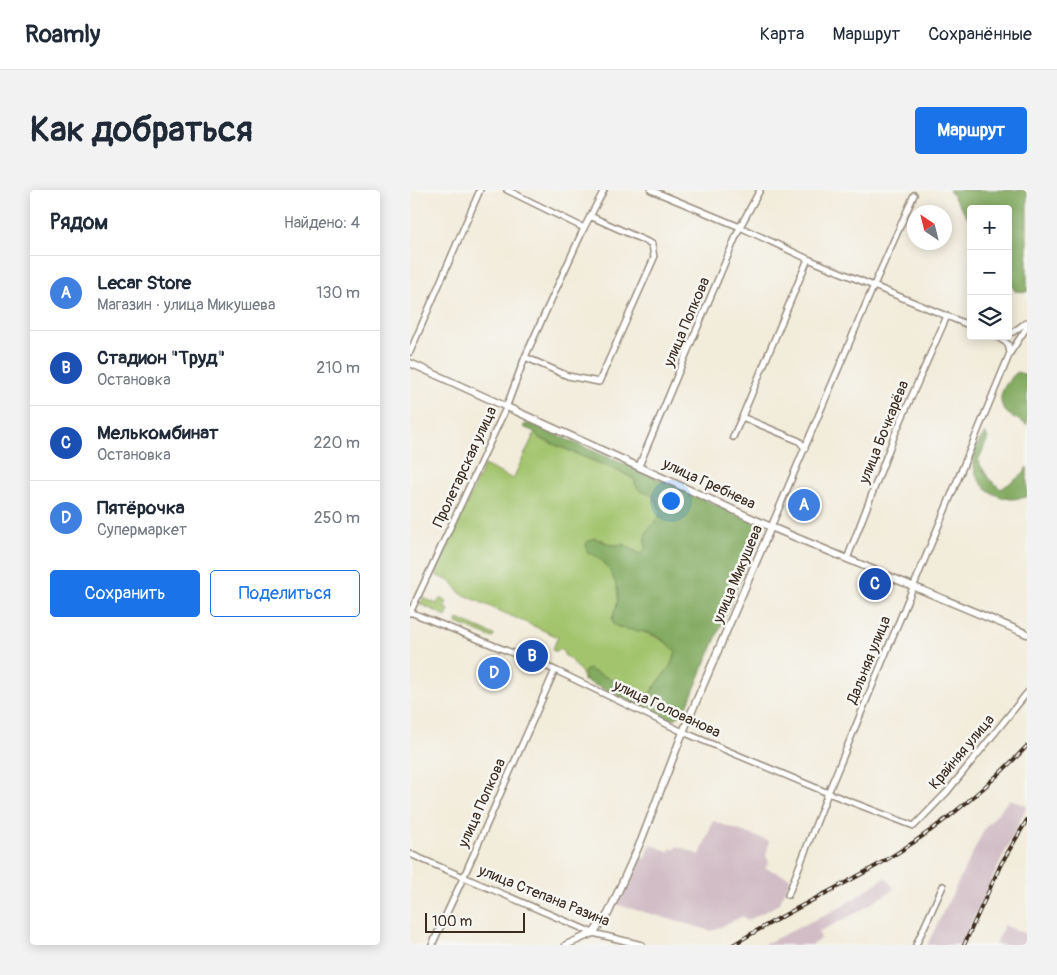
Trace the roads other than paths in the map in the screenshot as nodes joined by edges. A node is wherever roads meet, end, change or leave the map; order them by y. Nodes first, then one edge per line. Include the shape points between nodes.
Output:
1 (480, 190) edge
2 (507, 190) edge
3 (604, 190) edge
4 (651, 190) edge
5 (760, 190) edge
6 (914, 195) dead end
7 (590, 216) junction
8 (740, 227) junction
9 (584, 228) junction
10 (808, 259) junction
11 (874, 285) junction
12 (947, 316) junction
13 (1027, 322) edge
14 (967, 324) edge
15 (1027, 327) edge
16 (1012, 332) edge
17 (1002, 340) edge
18 (410, 352) edge
19 (1010, 353) junction
20 (525, 357) junction
21 (410, 363) edge
22 (506, 408) junction
23 (742, 417) junction
24 (733, 437) dead end
25 (805, 448) junction
26 (640, 466) junction
27 (771, 527) junction
28 (847, 559) junction
29 (913, 586) junction
30 (410, 613) edge
31 (1027, 634) edge
32 (555, 670) junction
33 (1027, 693) edge
34 (683, 732) junction
35 (828, 793) junction
36 (914, 826) joint
37 (410, 854) edge
38 (464, 876) junction
39 (943, 886) dead end
40 (788, 895) dead end
41 (593, 933) junction
42 (432, 945) edge
43 (566, 945) edge
44 (642, 945) edge
45 (916, 945) edge

1 - 18 street
2 - 9 street
3 - 7 street, Пролетарская улица
4 - 8 street
5 - 8 street, улица Попкова
6 - 11 street, улица Микушева
7 - 9 street, Пролетарская улица
7 - 20 street via 652,244 654,258 600,382 568,376
8 - 10 street
8 - 26 street, улица Попкова
9 - 20 street, Пролетарская улица
10 - 11 street
10 - 23 street
11 - 12 street
11 - 25 street, улица Микушева
12 - 14 street
12 - 28 street, улица Бочкарёва via 895,434
13 - 16 street
15 - 19 street, Дальняя улица
17 - 19 street via 1008,344
19 - 29 street, Дальняя улица
20 - 22 street, Пролетарская улица
21 - 22 street, улица Гребнева
22 - 26 street, улица Гребнева
22 - 30 street, Пролетарская улица
23 - 24 street
23 - 25 street via 799,440
25 - 27 street, улица Микушева
26 - 27 street, улица Гребнева
27 - 28 street, улица Гребнева
27 - 34 street, улица Микушева
28 - 29 street, улица Гребнева
29 - 31 street, улица Гребнева
29 - 35 street, Дальняя улица
30 - 32 street, улица Голованова
32 - 34 street, улица Голованова
32 - 38 street, улица Попкова
33 - 36 street, Крайняя улица
34 - 35 street, улица Голованова
34 - 41 street, улица Микушева via 641,842 608,914
35 - 36 street, улица Голованова
35 - 40 street, Дальняя улица
37 - 38 street, улица Степана Разина
38 - 41 street, улица Степана Разина
38 - 42 street, улица Попкова
39 - 45 street
41 - 43 street, улица Микушева
41 - 44 street, улица Степана Разина

